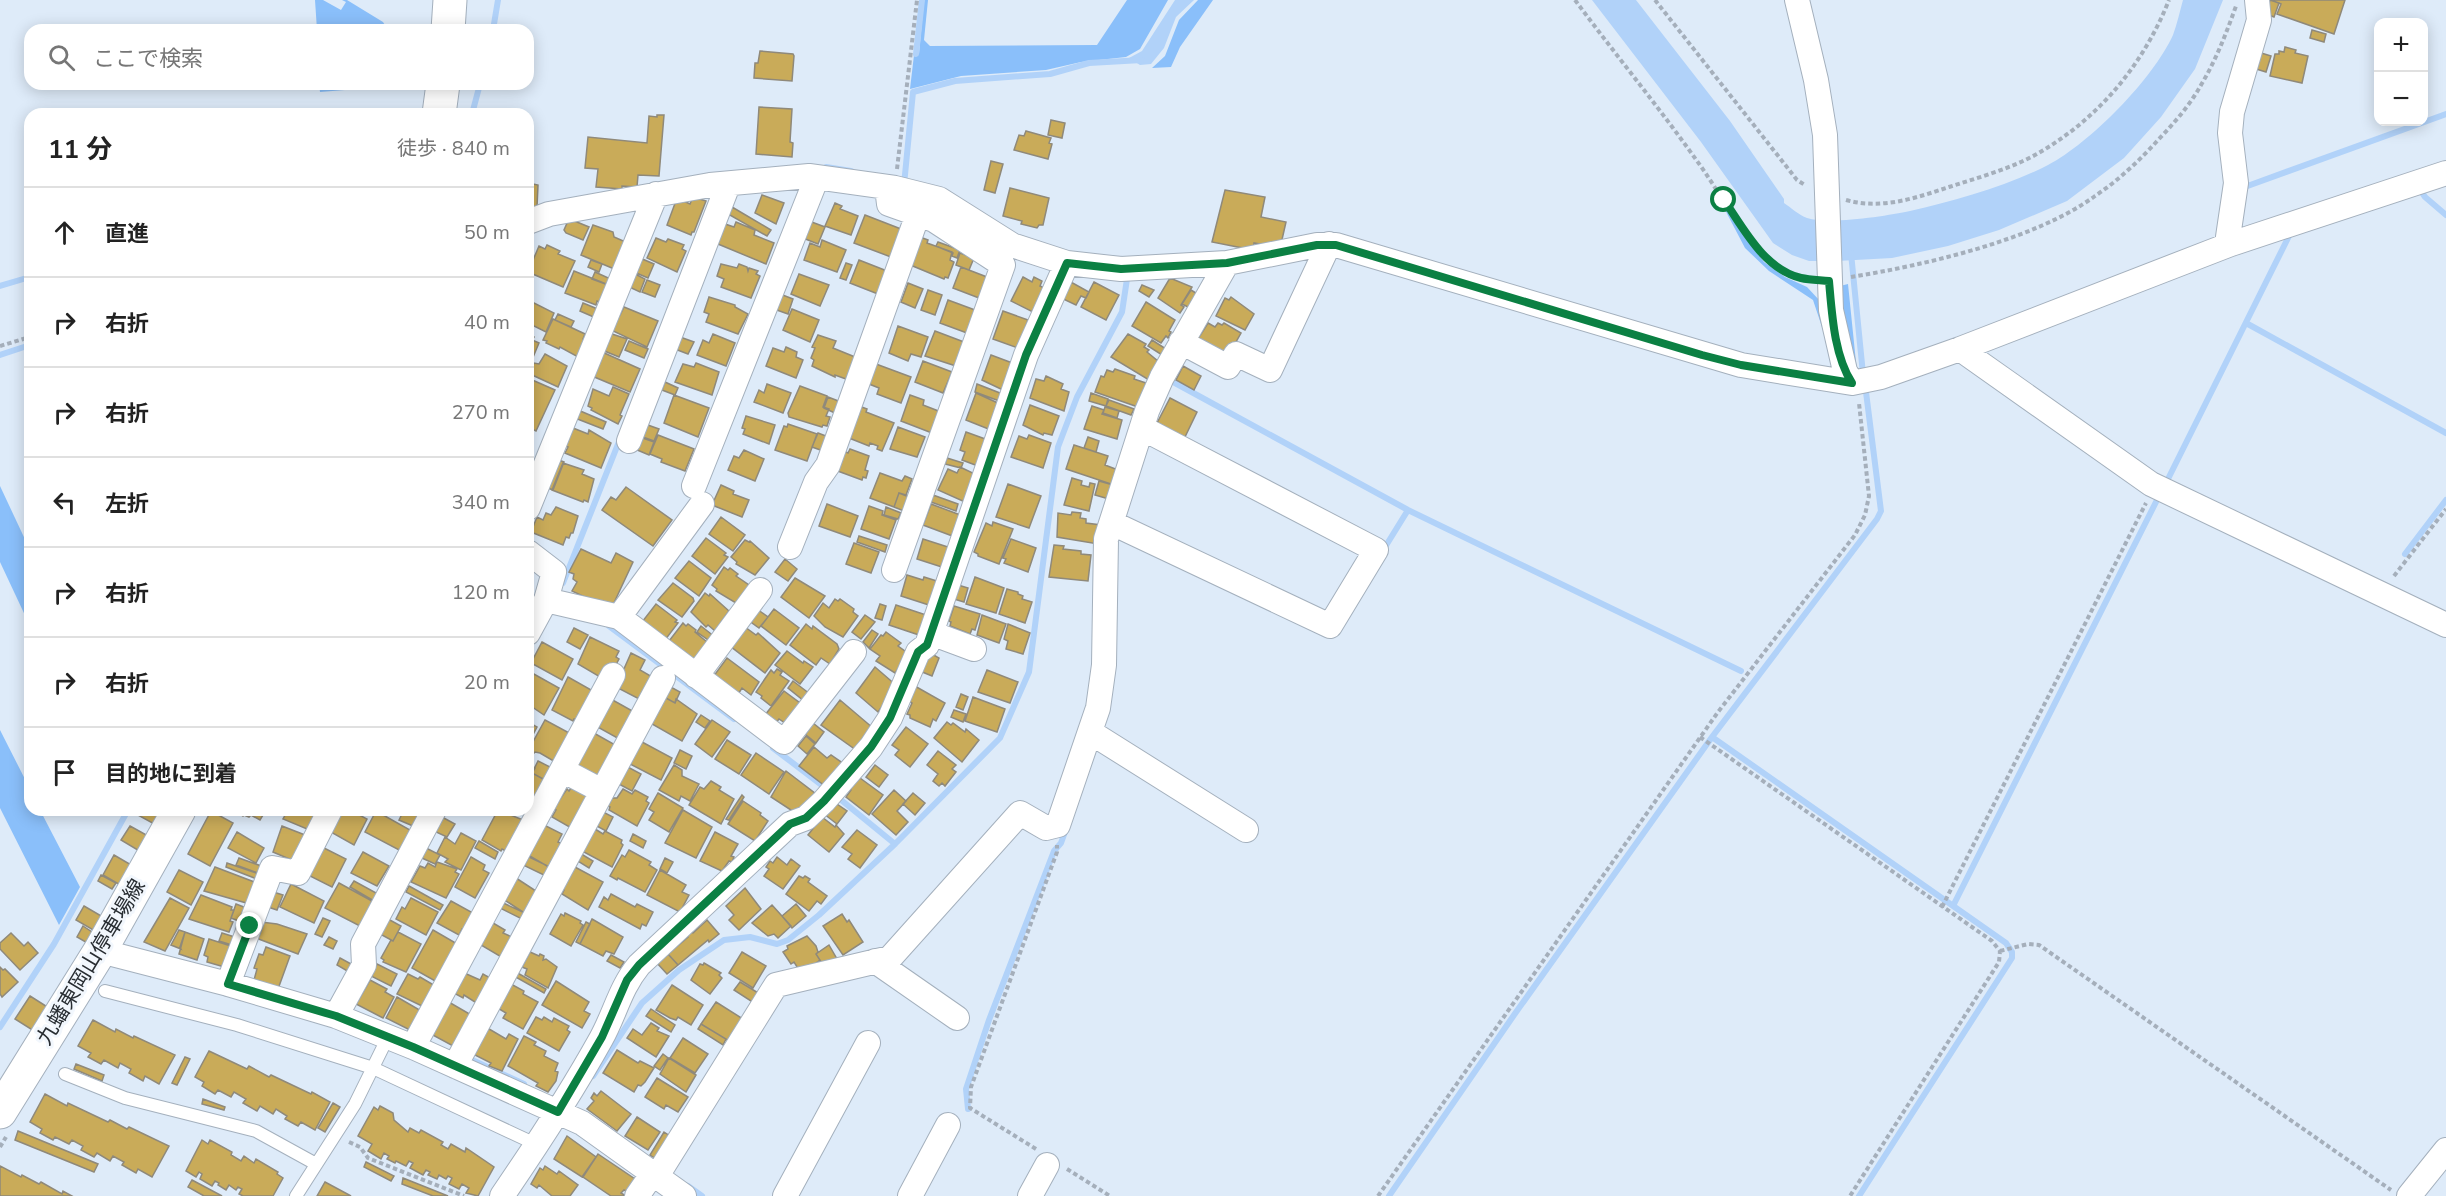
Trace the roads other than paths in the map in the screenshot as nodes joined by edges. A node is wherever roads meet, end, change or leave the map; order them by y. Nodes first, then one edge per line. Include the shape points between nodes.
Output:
1 (450, 0) edge
2 (1797, 0) edge
3 (2257, 0) edge
4 (448, 24) edge
5 (442, 90) edge
6 (440, 108) edge
7 (2446, 173) edge
8 (817, 177) junction
9 (892, 184) junction
10 (729, 185) junction
11 (656, 194) junction
12 (918, 214) junction
13 (534, 220) edge
14 (2230, 241) junction
15 (1329, 244) junction
16 (1008, 254) junction
17 (1227, 263) junction
18 (1065, 269) junction
19 (1181, 342) junction
20 (1960, 349) junction
21 (1860, 381) junction
22 (1142, 428) junction
23 (629, 441) dead end
24 (534, 493) edge
25 (1112, 523) junction
26 (790, 548) dead end
27 (534, 557) edge
28 (894, 570) dead end
29 (760, 590) dead end
30 (546, 600) junction
31 (620, 617) junction
32 (534, 622) edge
33 (2446, 625) edge
34 (931, 633) junction
35 (974, 649) dead end
36 (854, 652) dead end
37 (613, 675) dead end
38 (696, 676) junction
39 (663, 678) dead end
40 (1096, 736) junction
41 (562, 770) junction
42 (602, 791) junction
43 (176, 816) edge
44 (327, 816) edge
45 (431, 816) edge
46 (1246, 830) dead end
47 (100, 951) junction
48 (875, 961) junction
49 (228, 984) junction
50 (105, 992) dead end
51 (336, 1016) junction
52 (957, 1018) dead end
53 (388, 1037) junction
54 (868, 1043) dead end
55 (413, 1047) junction
56 (455, 1066) junction
57 (373, 1068) junction
58 (65, 1074) dead end
59 (0, 1112) edge
60 (564, 1115) junction
61 (948, 1125) dead end
62 (527, 1140) dead end
63 (2446, 1150) edge
64 (1049, 1161) road end
65 (316, 1164) junction
66 (659, 1171) junction
67 (296, 1196) edge
68 (502, 1196) edge
69 (637, 1196) edge
70 (684, 1196) edge
71 (785, 1196) edge
72 (910, 1196) edge
73 (1029, 1196) edge
74 (2409, 1196) edge

1 - 4 main road
2 - 21 street via 1825,135 1827,201 1836,276 1831,310 1845,371
3 - 14 street via 2259,20 2232,112 2230,134 2236,183
5 - 6 main road
7 - 14 street
8 - 9 street
8 - 10 street
8 - 31 street via 698,495
9 - 12 street via 889,204
9 - 16 street via 939,199
10 - 11 street
10 - 23 street
11 - 13 street
11 - 24 street
12 - 16 street
12 - 26 street via 828,465 816,482
14 - 20 street
15 - 17 street
15 - 19 street via 1270,370 1236,354 1228,367
15 - 21 street via 1731,362
16 - 18 street
16 - 28 street
17 - 18 street
17 - 19 street
18 - 34 street via 1026,355
19 - 22 street
20 - 21 street
20 - 33 street via 2159,489
22 - 25 street
22 - 25 street via 1376,550 1330,626
25 - 40 street via 1106,539 1104,674
27 - 30 street via 554,572
29 - 38 street
30 - 31 street
30 - 32 street
31 - 38 street
34 - 35 street
34 - 60 street via 927,645 918,652 890,718 832,793 806,818 790,824 627,980
36 - 38 street via 784,742
37 - 41 street
39 - 42 street
40 - 46 street
40 - 48 street via 1058,825 1046,828 1020,813 890,958
41 - 42 street
41 - 55 street
42 - 56 street
43 - 47 main road, 九蟠東岡山停車場線
44 - 49 street via 298,873 272,868
45 - 51 street via 363,944 364,965
47 - 49 street
47 - 59 main road, 九蟠東岡山停車場線
48 - 52 street
48 - 66 street via 776,985
49 - 51 street
50 - 57 lane via 237,1025
51 - 53 street
53 - 55 street
53 - 57 lane
54 - 71 street
55 - 56 street
56 - 60 street
57 - 62 lane
57 - 65 lane
58 - 65 lane via 125,1098 256,1131
60 - 66 street
60 - 68 street
61 - 72 street
63 - 74 street
64 - 73 street
65 - 67 lane
66 - 69 street
66 - 70 street

